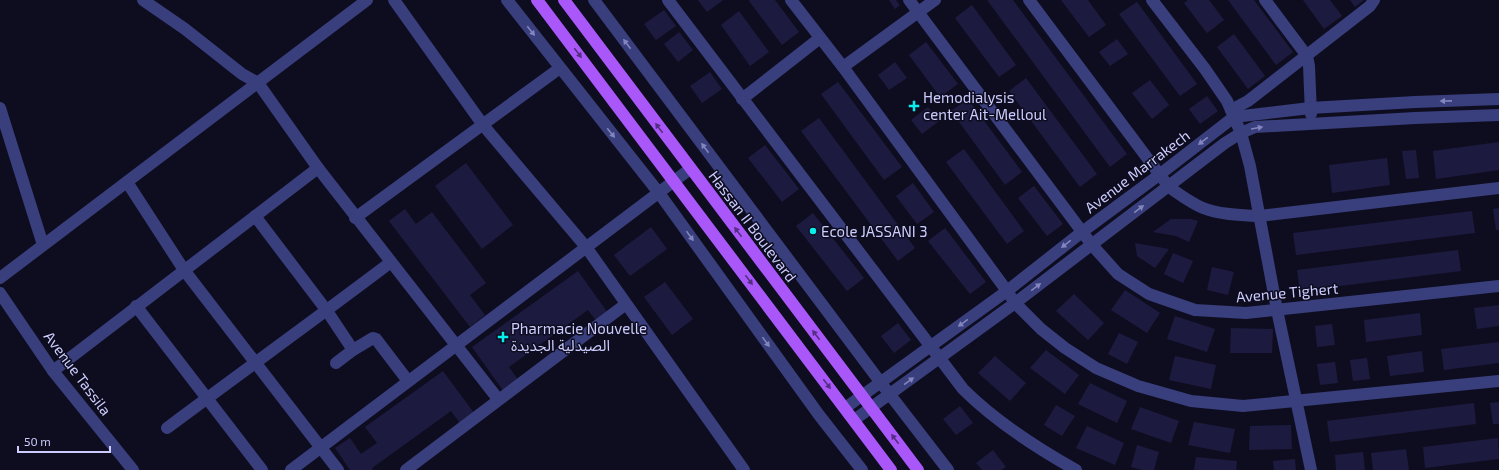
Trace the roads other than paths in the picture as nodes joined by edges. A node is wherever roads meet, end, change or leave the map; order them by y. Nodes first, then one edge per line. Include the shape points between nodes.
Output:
1 (143, 0) edge
2 (367, 0) edge
3 (394, 0) edge
4 (507, 0) edge
5 (537, 0) edge
6 (564, 0) edge
7 (594, 0) edge
8 (668, 0) edge
9 (909, 0) edge
10 (935, 0) edge
11 (1029, 0) edge
12 (1152, 0) edge
13 (1265, 0) edge
14 (1374, 0) edge
15 (794, 1) edge
16 (918, 12) junction
17 (820, 38) junction
18 (1307, 56) junction
19 (843, 67) junction
20 (560, 68) junction
21 (258, 83) junction
22 (742, 99) junction
23 (1499, 99) edge
24 (1468, 100) junction
25 (1416, 102) junction
26 (0, 108) edge
27 (1310, 108) junction
28 (1232, 113) junction
29 (1499, 115) edge
30 (1471, 116) junction
31 (1415, 118) junction
32 (1312, 123) junction
33 (483, 125) junction
34 (1240, 133) junction
35 (318, 168) junction
36 (690, 169) junction
37 (1159, 175) junction
38 (674, 181) junction
39 (127, 182) junction
40 (1169, 187) junction
41 (1499, 188) edge
42 (659, 192) junction
43 (255, 216) junction
44 (1259, 216) junction
45 (355, 218) junction
46 (1082, 232) junction
47 (43, 245) junction
48 (1092, 245) junction
49 (586, 247) junction
50 (391, 262) junction
51 (184, 270) junction
52 (0, 278) edge
53 (1499, 286) edge
54 (1007, 291) junction
55 (0, 293) edge
56 (1015, 303) junction
57 (626, 304) junction
58 (136, 306) junction
59 (1278, 310) junction
60 (327, 311) junction
61 (456, 345) junction
62 (930, 347) junction
63 (353, 350) junction
64 (939, 360) junction
65 (255, 362) junction
66 (336, 363) dead end
67 (53, 371) junction
68 (408, 381) junction
69 (1499, 381) edge
70 (881, 383) junction
71 (890, 394) junction
72 (863, 396) junction
73 (207, 398) junction
74 (498, 399) junction
75 (1296, 401) junction
76 (845, 408) junction
77 (871, 408) junction
78 (854, 420) junction
79 (167, 428) dead end
80 (321, 447) junction
81 (133, 470) edge
82 (262, 470) edge
83 (291, 470) edge
84 (338, 470) edge
85 (406, 470) edge
86 (744, 470) edge
87 (862, 470) edge
88 (891, 470) edge
89 (918, 470) edge
90 (948, 470) edge
91 (1076, 470) edge
92 (1311, 470) edge

1 - 21 street via 242,74
2 - 21 street
3 - 33 street
4 -> 20 street
5 -> 38 main road
36 -> 6 main road, Hassan II Boulevard
70 -> 7 street
8 - 22 street
9 - 16 street, Avenue Tighert
10 - 16 street
11 - 37 street
12 - 28 street via 1205,69 1227,101
13 - 18 street
14 - 18 street, Avenue Marrakech via 1370,6
15 - 17 street
16 - 19 street
16 - 46 street, Avenue Tighert
17 - 19 street
17 - 22 street
18 - 27 street
18 - 28 street, Avenue Marrakech
19 - 54 street
20 - 33 street
20 -> 42 street
21 - 35 street
21 - 39 street
22 - 62 street
23 - 24 street
24 -> 25 street
24 - 30 street
25 - 27 street
25 - 31 street
26 - 47 street
27 - 28 street
27 - 32 street
28 - 34 street
28 -> 37 street, Avenue Marrakech
29 - 30 street, Avenue Marrakech
30 - 31 street, Avenue Marrakech
31 - 32 street, Avenue Marrakech
34 -> 32 street, Avenue Marrakech via 1255,127
33 - 45 street
33 - 49 street
34 - 40 street, Avenue Marrakech
34 - 44 street via 1250,166
35 - 43 street
35 - 45 street
36 - 38 street
72 -> 36 main road, Hassan II Boulevard
37 - 40 street
37 - 46 street, Avenue Marrakech
38 - 42 street
38 -> 76 main road
39 - 47 street
39 - 51 street
40 - 44 street via 1204,208 1227,214
48 -> 40 street, Avenue Marrakech
41 - 44 street
42 - 49 street
42 -> 87 street via 819,415
43 - 51 street
43 - 60 street
44 - 59 street
45 - 50 street
46 - 48 street, Avenue Tighert
46 -> 54 street, Avenue Marrakech
47 - 52 street
56 -> 48 street, Avenue Marrakech
48 - 59 street, Avenue Tighert via 1118,274 1149,294 1188,308 1246,313
49 - 57 street
49 - 61 street
50 - 60 street
50 - 61 street
51 - 58 street
51 - 65 street
53 - 59 street, Avenue Tighert
54 - 56 street
54 -> 62 street, Avenue Marrakech
55 - 67 street, Avenue Tassila
56 - 64 street, Avenue Marrakech
56 - 75 street via 1065,348 1096,368 1138,386 1191,401 1243,406
57 - 74 street
57 - 86 street
58 - 67 street
58 - 73 street
59 - 75 street
60 - 63 street
60 - 65 street
61 - 68 street
61 - 74 street
62 - 64 street
62 - 70 street, Avenue Marrakech
63 - 66 street
63 - 68 street via 374,338
71 -> 64 street, Avenue Marrakech
64 - 91 street via 975,401 1020,437
65 - 73 street
65 - 80 street
67 - 81 street, Avenue Tassila
68 - 80 street
69 - 75 street
70 - 71 street
70 - 72 street, Avenue Marrakech
71 - 77 street, Avenue Marrakech
71 - 90 street
72 - 76 street, Avenue Marrakech
72 - 77 main road, Hassan II Boulevard
73 - 79 street
73 - 82 street
74 - 85 street
75 - 92 street
76 - 78 main road
77 - 78 street, Avenue Marrakech
89 -> 77 main road, Hassan II Boulevard
78 - 88 main road
80 - 83 street
80 - 84 street

